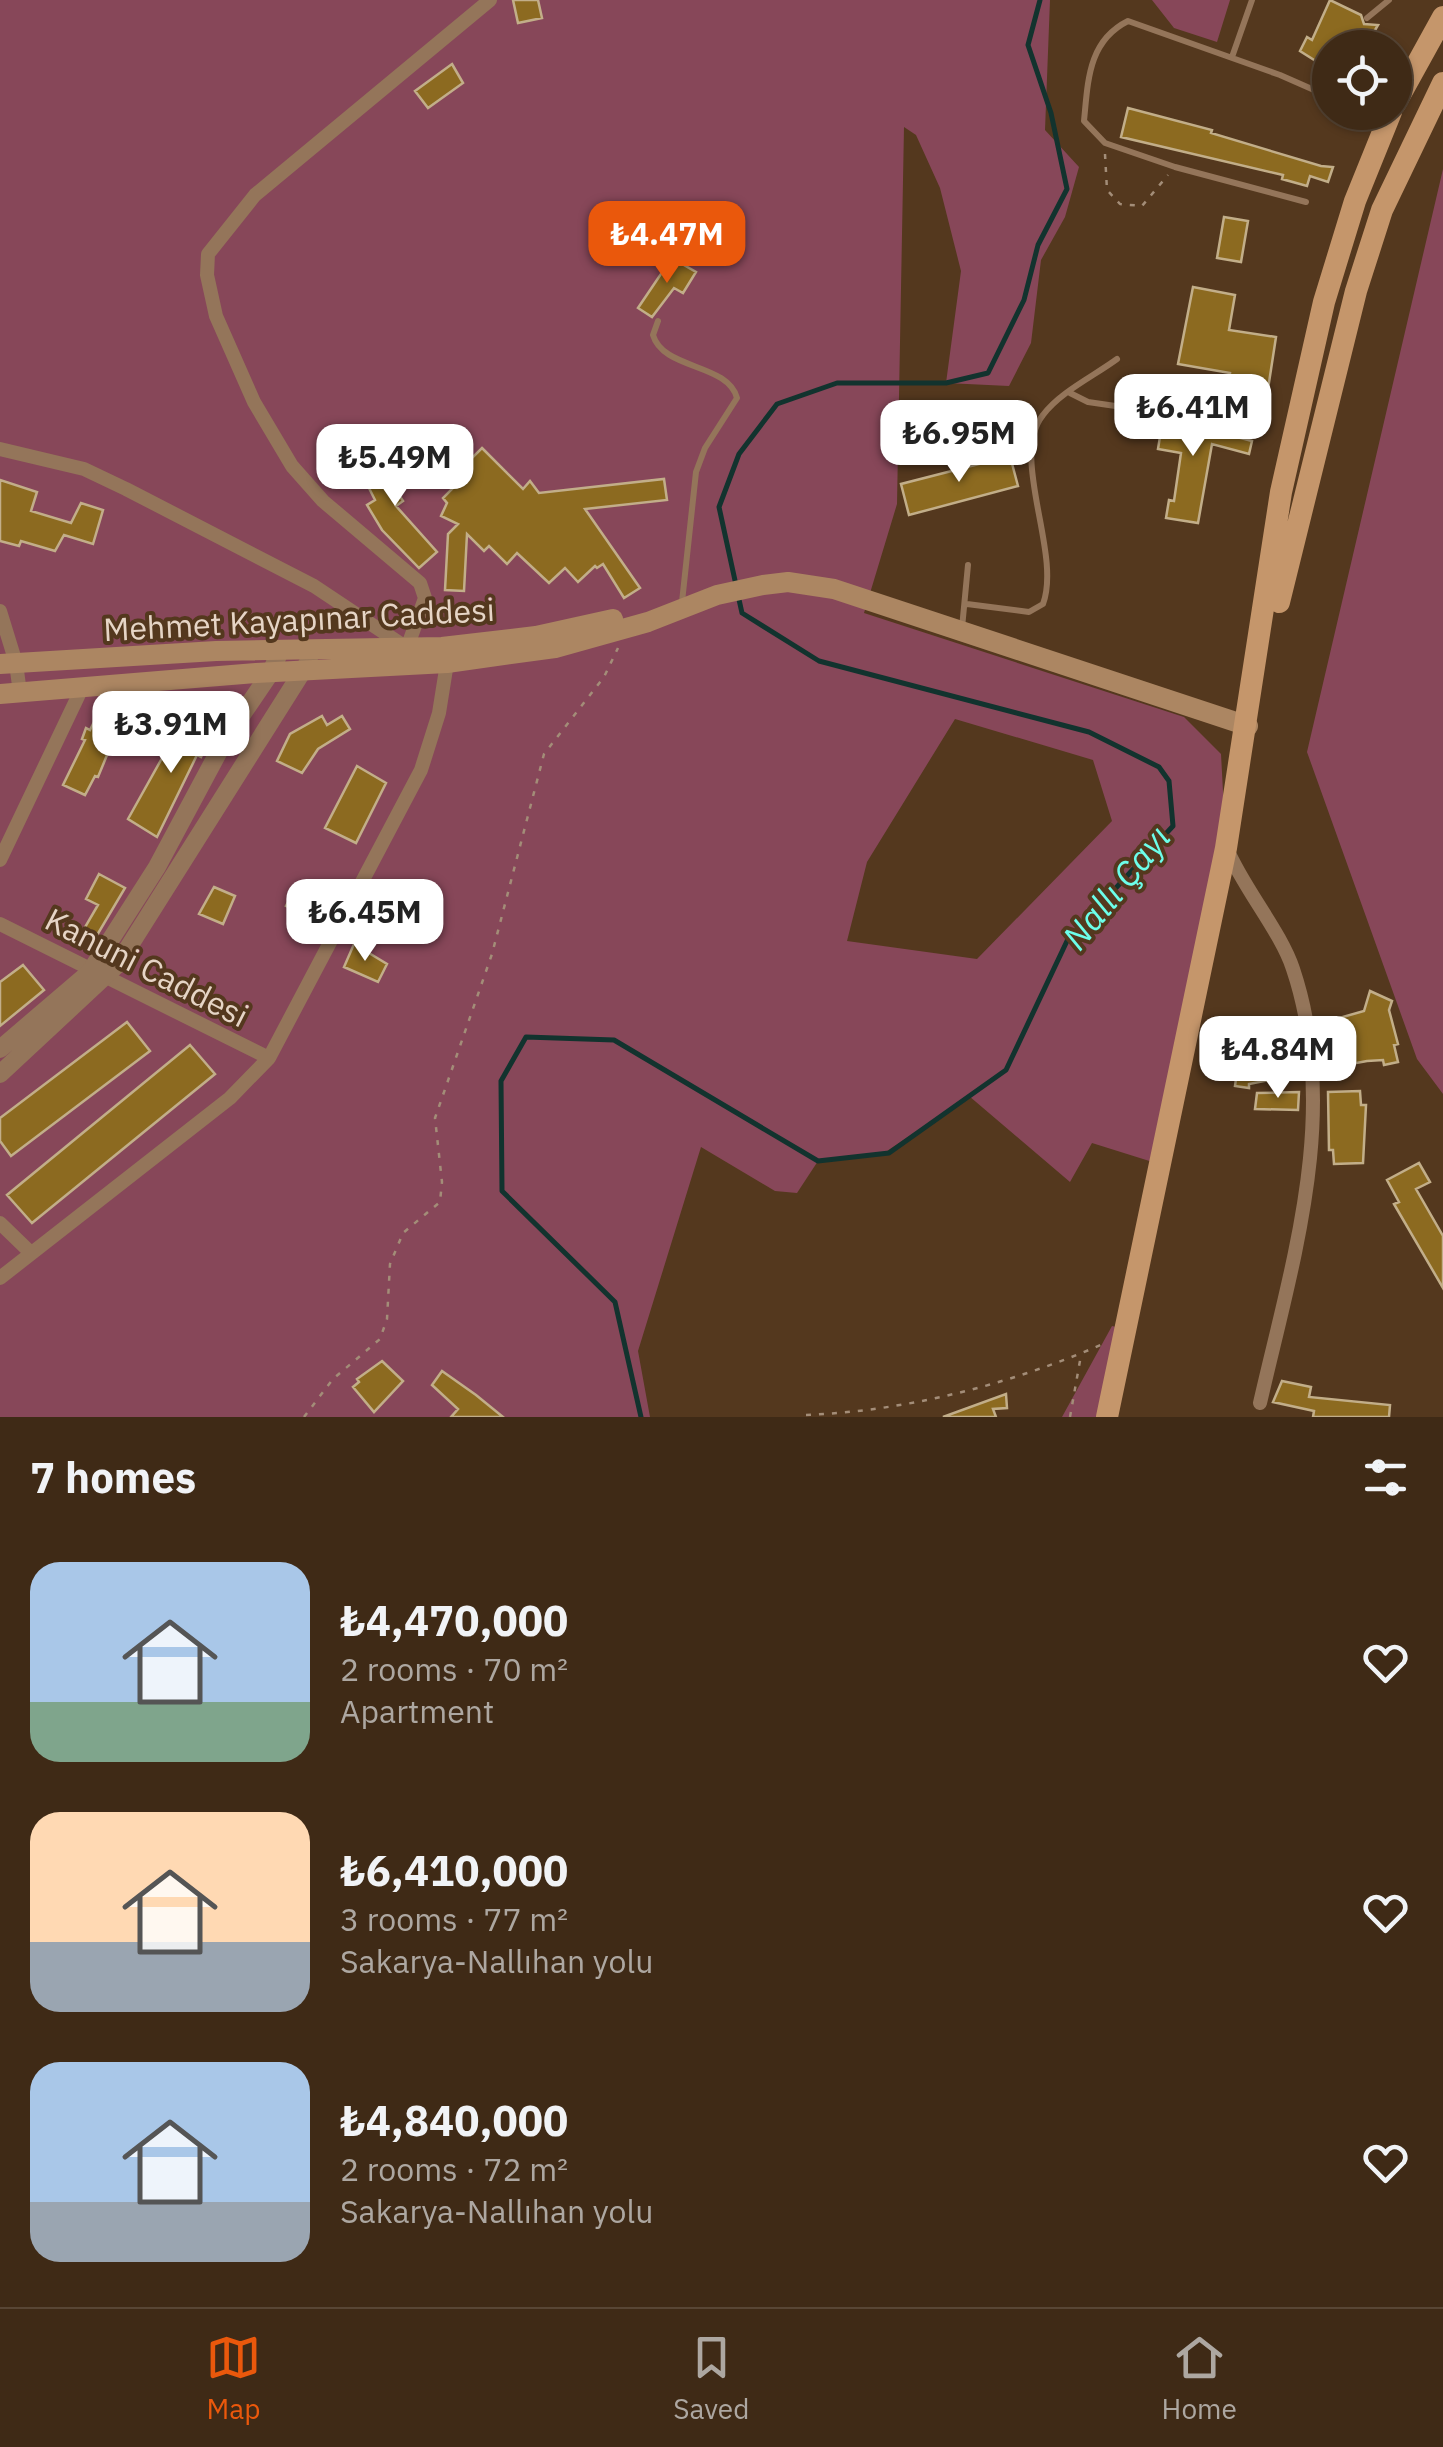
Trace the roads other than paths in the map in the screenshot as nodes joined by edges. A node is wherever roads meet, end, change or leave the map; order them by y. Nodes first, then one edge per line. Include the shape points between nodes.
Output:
1 (490, 0) edge
2 (1252, 0) edge
3 (1389, 0) edge
4 (1443, 17) edge
5 (1367, 18) dead end
6 (1232, 57) junction
7 (1412, 74) edge
8 (1443, 83) edge
9 (1312, 90) edge
10 (1384, 130) edge
11 (1306, 202) dead end
12 (658, 321) dead end
13 (1117, 359) dead end
14 (1070, 392) junction
15 (1136, 409) dead end
16 (0, 448) edge
17 (968, 565) dead end
18 (717, 595) junction
19 (682, 603) junction
20 (967, 604) junction
21 (0, 611) edge
22 (961, 632) junction
23 (408, 648) junction
24 (280, 651) junction
25 (310, 660) junction
26 (447, 662) junction
27 (8, 663) edge
28 (271, 672) junction
29 (82, 688) junction
30 (10, 693) edge
31 (1248, 726) junction
32 (1226, 848) junction
33 (0, 860) edge
34 (0, 924) edge
35 (97, 976) junction
36 (0, 1049) edge
37 (269, 1058) junction
38 (0, 1074) edge
39 (0, 1223) edge
40 (31, 1253) junction
41 (0, 1278) edge
42 (1260, 1403) dead end
43 (1107, 1417) edge

1 - 23 street via 255,196 208,254 216,316 292,466 322,501 420,584 424,598
2 - 6 lane
3 - 5 lane
4 - 7 main road
6 - 9 lane
6 - 11 lane via 1128,21 1100,44 1084,120 1105,142 1174,168
8 - 31 main road via 1382,210 1356,291
10 - 31 main road via 1320,321 1281,492
12 - 19 lane via 653,335 660,349 731,385 737,398 696,472
13 - 14 lane
14 - 15 lane via 1088,402
14 - 20 lane via 1046,410 1033,436 1045,552 1043,604 1028,612
16 - 23 street via 84,470 126,489 314,586
17 - 20 lane
18 - 19 main road, Mehmet Kayapınar Caddesi
18 - 22 main road via 788,582 834,589
18 - 26 main road via 554,648
19 - 23 main road, Mehmet Kayapınar Caddesi via 536,636
20 - 22 lane
21 - 27 street
22 - 31 main road
23 - 25 main road, Mehmet Kayapınar Caddesi
24 - 25 main road, Mehmet Kayapınar Caddesi
24 - 27 main road, Mehmet Kayapınar Caddesi
24 - 28 street
25 - 26 main road
25 - 28 main road, Mehmet Kayapınar Caddesi
25 - 35 street via 128,950
26 - 37 street via 421,770
27 - 30 street
28 - 29 main road, Mehmet Kayapınar Caddesi
28 - 35 street via 226,738
29 - 30 main road, Mehmet Kayapınar Caddesi
29 - 33 street
31 - 32 main road
32 - 42 street via 1292,964 1309,1038 1313,1102 1308,1189
32 - 43 main road
34 - 35 street, Kanuni Caddesi
35 - 36 street
35 - 37 street, Kanuni Caddesi
35 - 38 street
37 - 40 street via 230,1098
39 - 40 street
40 - 41 street

